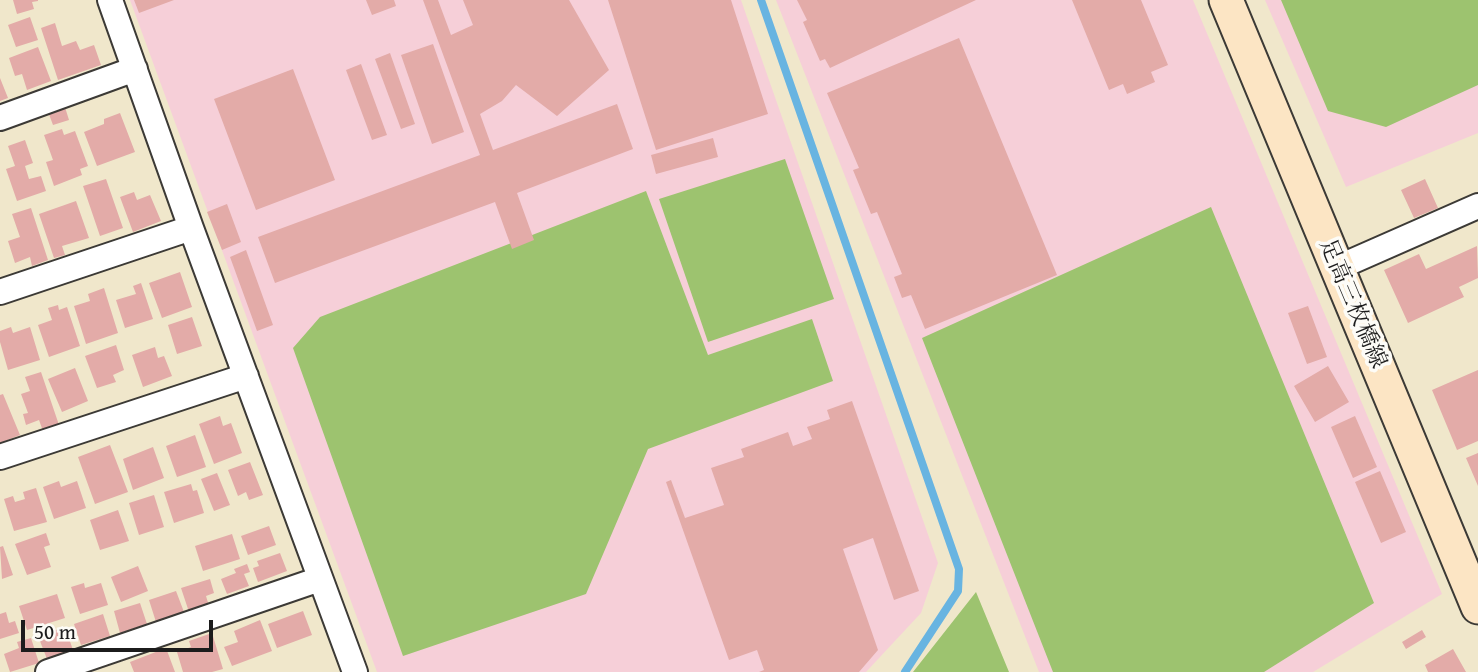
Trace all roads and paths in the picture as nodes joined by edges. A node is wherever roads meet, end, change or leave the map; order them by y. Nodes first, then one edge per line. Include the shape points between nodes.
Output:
1 (110, 0) edge
2 (1226, 0) edge
3 (135, 69) junction
4 (0, 118) edge
5 (1478, 205) edge
6 (191, 228) junction
7 (1336, 268) junction
8 (0, 292) edge
9 (246, 376) junction
10 (0, 457) edge
11 (320, 579) junction
12 (1477, 601) edge
13 (48, 672) edge
14 (355, 672) edge

1 - 3 street
2 - 7 main road, 足高三枚橋線
3 - 4 street
3 - 6 street
5 - 7 street
6 - 8 street
6 - 9 street
7 - 12 main road, 足高三枚橋線
9 - 10 street
9 - 11 street
11 - 13 street
11 - 14 street

